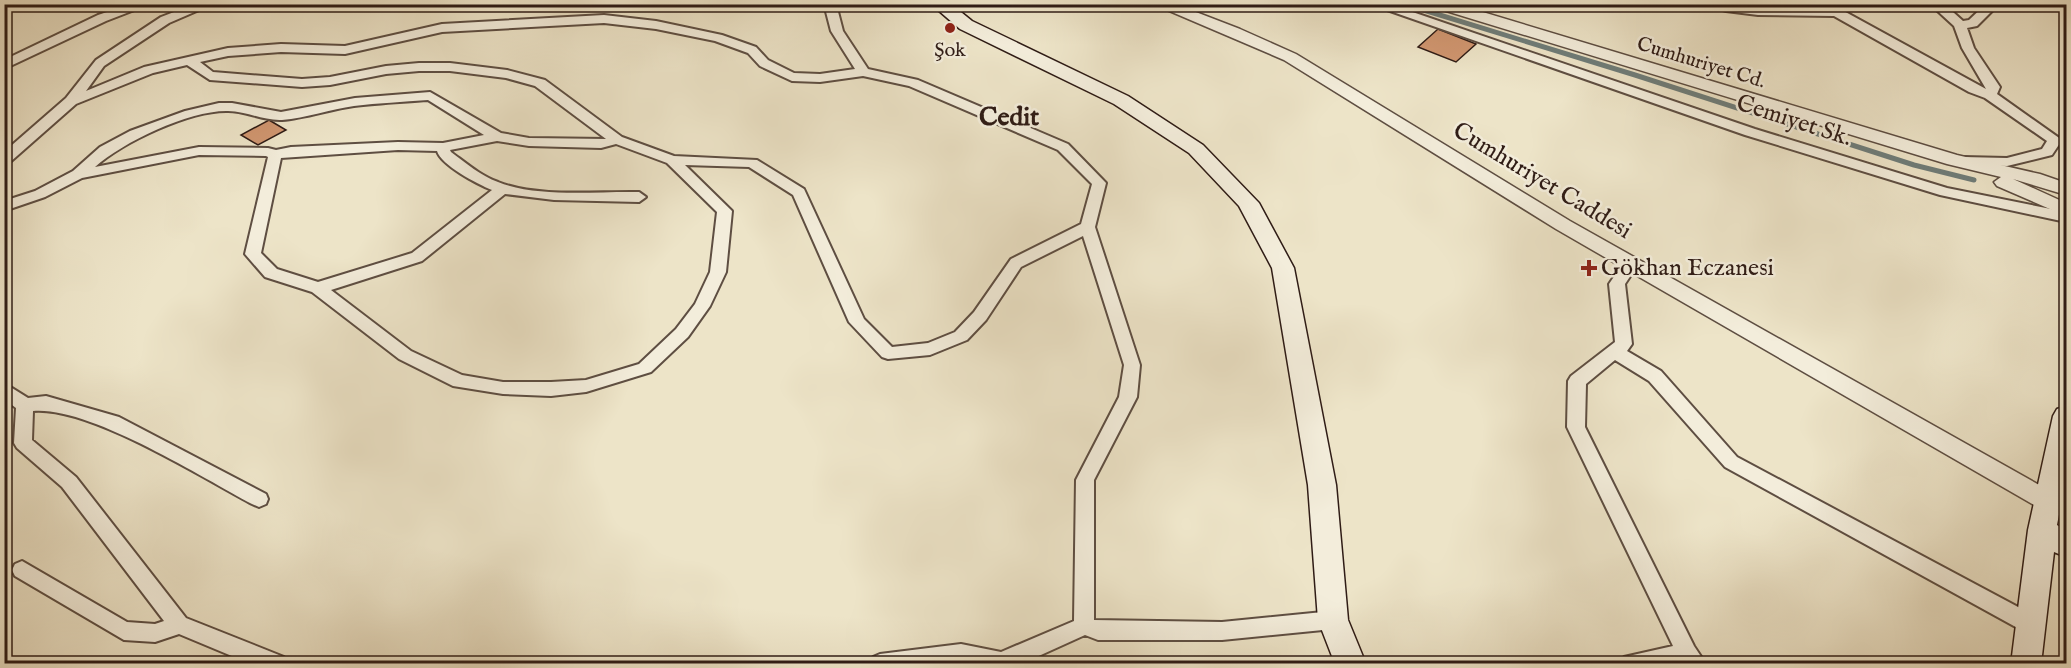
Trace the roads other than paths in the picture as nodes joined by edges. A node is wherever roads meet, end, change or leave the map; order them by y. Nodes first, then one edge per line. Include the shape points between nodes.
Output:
1 (144, 4) edge
2 (207, 4) edge
3 (830, 4) edge
4 (939, 4) edge
5 (1160, 4) edge
6 (1376, 4) edge
7 (1710, 4) edge
8 (1936, 4) edge
9 (1993, 4) edge
10 (1442, 5) edge
11 (1832, 8) edge
12 (1960, 25) junction
13 (7, 61) edge
14 (190, 61) junction
15 (862, 72) junction
16 (1990, 95) junction
17 (71, 101) junction
18 (497, 137) junction
19 (617, 140) junction
20 (442, 147) junction
21 (275, 155) junction
22 (4, 160) edge
23 (672, 160) junction
24 (1953, 160) junction
25 (78, 174) junction
26 (502, 189) junction
27 (2067, 189) edge
28 (639, 197) dead end
29 (4, 206) edge
30 (2067, 210) edge
31 (2067, 216) edge
32 (1088, 227) junction
33 (1631, 263) junction
34 (318, 288) junction
35 (1614, 351) junction
36 (4, 389) edge
37 (25, 405) junction
38 (2067, 416) edge
39 (259, 499) dead end
40 (2058, 503) edge
41 (2042, 530) junction
42 (2067, 545) edge
43 (22, 570) dead end
44 (1333, 620) junction
45 (2030, 624) junction
46 (179, 626) junction
47 (1084, 626) junction
48 (1691, 658) edge
49 (998, 662) edge
50 (278, 663) edge
51 (880, 663) edge
52 (1352, 663) edge
53 (1631, 663) edge
54 (2026, 663) edge

1 - 13 street via 102,18
2 - 17 street via 165,20 100,63
3 - 15 street via 837,31
4 - 44 main road via 966,26 1121,100 1196,149 1248,202 1283,268 1322,485
5 - 33 street, Cumhuriyet Caddesi via 1290,57
6 - 31 street, Cemiyet Sk. via 1750,132 1945,192
7 - 11 street via 1785,15
8 - 12 street
9 - 12 street via 1973,24
10 - 24 street, Cumhuriyet Cd.
11 - 16 street
12 - 16 street via 1968,48 1993,87
14 - 15 street via 228,52 270,49 345,50 442,28 604,19 718,38 752,50 764,63 792,77
14 - 17 street via 149,70
14 - 19 street via 210,76 302,83 419,66 507,74 540,83
15 - 32 street via 913,83 1063,147 1099,183
16 - 24 street via 2055,140 2047,152 2007,162
17 - 22 street
18 - 19 street via 601,144
18 - 20 street
18 - 25 street via 430,96 355,102 281,116 219,107 135,134 105,150
19 - 23 street
20 - 21 street via 398,146
20 - 26 street via 444,154 472,174
21 - 25 street via 199,151
21 - 34 street via 253,254 271,273
23 - 32 street via 752,163 799,192 857,322 888,353 930,349 961,336 980,316 1016,263
23 - 34 street via 725,211 717,272 702,306 682,333 645,368 586,386 551,390 459,381 405,355
24 - 27 street
24 - 30 street
25 - 29 street via 40,194
26 - 28 street via 549,195
26 - 34 street via 417,257
32 - 47 street via 1132,365 1128,398 1084,480
33 - 35 street via 1617,284 1624,344
33 - 40 street, Cumhuriyet Caddesi
35 - 45 street via 1655,376 1731,462
35 - 48 street via 1577,381 1576,427
36 - 37 street
37 - 39 street via 46,403 113,422
37 - 46 street via 23,443 69,482
38 - 40 main road
40 - 41 main road
41 - 42 main road
41 - 45 main road
43 - 46 street via 124,631 155,633
44 - 47 street via 1222,631 1098,631
44 - 52 main road
45 - 54 main road
46 - 50 street
47 - 49 street
48 - 53 street
49 - 51 street via 961,654

